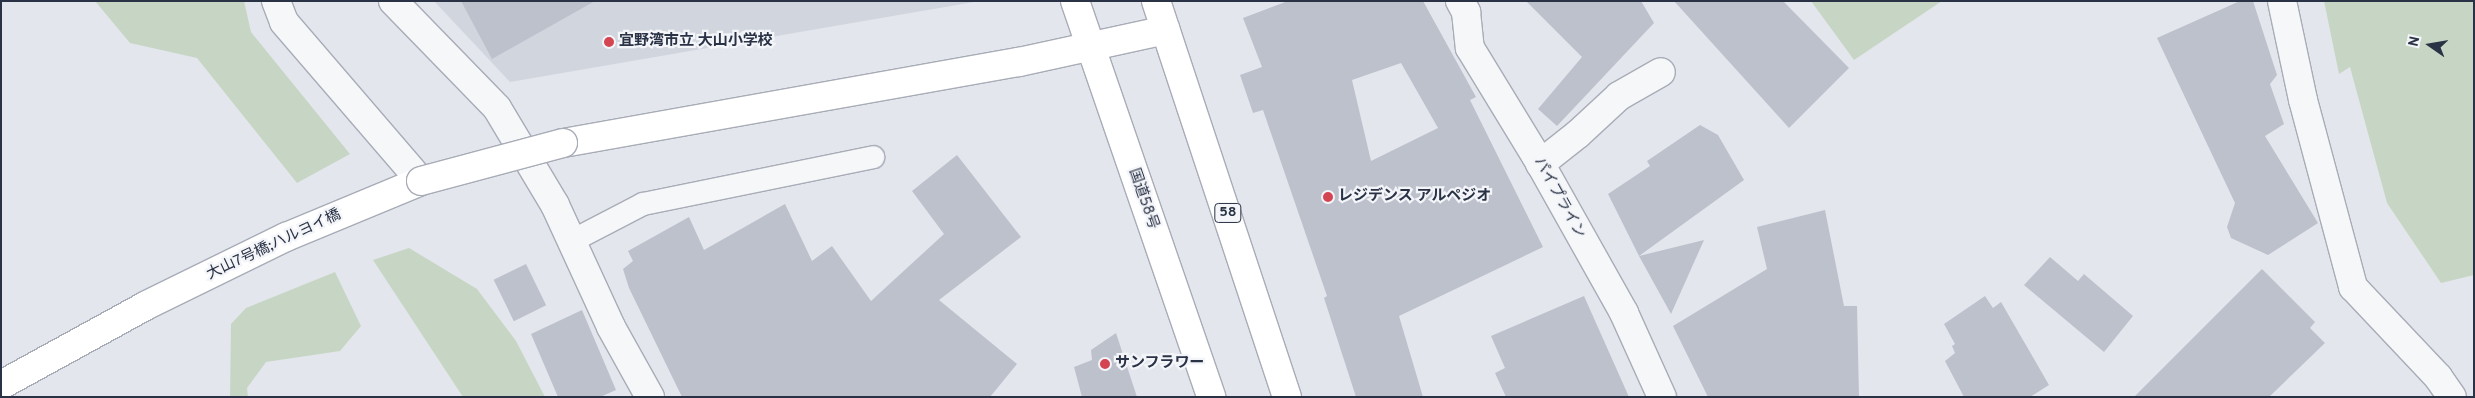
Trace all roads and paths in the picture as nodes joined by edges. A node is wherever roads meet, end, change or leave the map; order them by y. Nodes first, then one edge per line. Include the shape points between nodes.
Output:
1 (276, 1) edge
2 (393, 1) edge
3 (1075, 1) edge
4 (1156, 1) edge
5 (1460, 1) edge
6 (2282, 1) edge
7 (1166, 30) junction
8 (1091, 47) junction
9 (1661, 72) dead end
10 (873, 157) dead end
11 (1540, 164) junction
12 (421, 181) junction
13 (572, 241) junction
14 (1, 384) edge
15 (650, 397) edge
16 (1211, 397) edge
17 (1287, 397) edge
18 (1662, 397) edge
19 (2452, 397) edge

1 - 12 street via 284,22
2 - 13 street via 497,108 555,205
3 - 8 main road, 国道58号
4 - 7 main road, 58
5 - 11 street, パイプライン via 1466,12 1470,48
6 - 19 street via 2304,100 2353,287 2438,377
7 - 8 main road, 大山7号橋;ハルヨイ橋
7 - 17 main road, 58
8 - 12 main road, 大山7号橋;ハルヨイ橋, bridge via 563,142
8 - 16 main road, 国道58号
9 - 11 street via 1619,96
10 - 13 lane via 643,204
11 - 18 street, パイプライン via 1624,314
12 - 14 main road, 大山7号橋;ハルヨイ橋 via 286,237
13 - 15 street via 611,327

